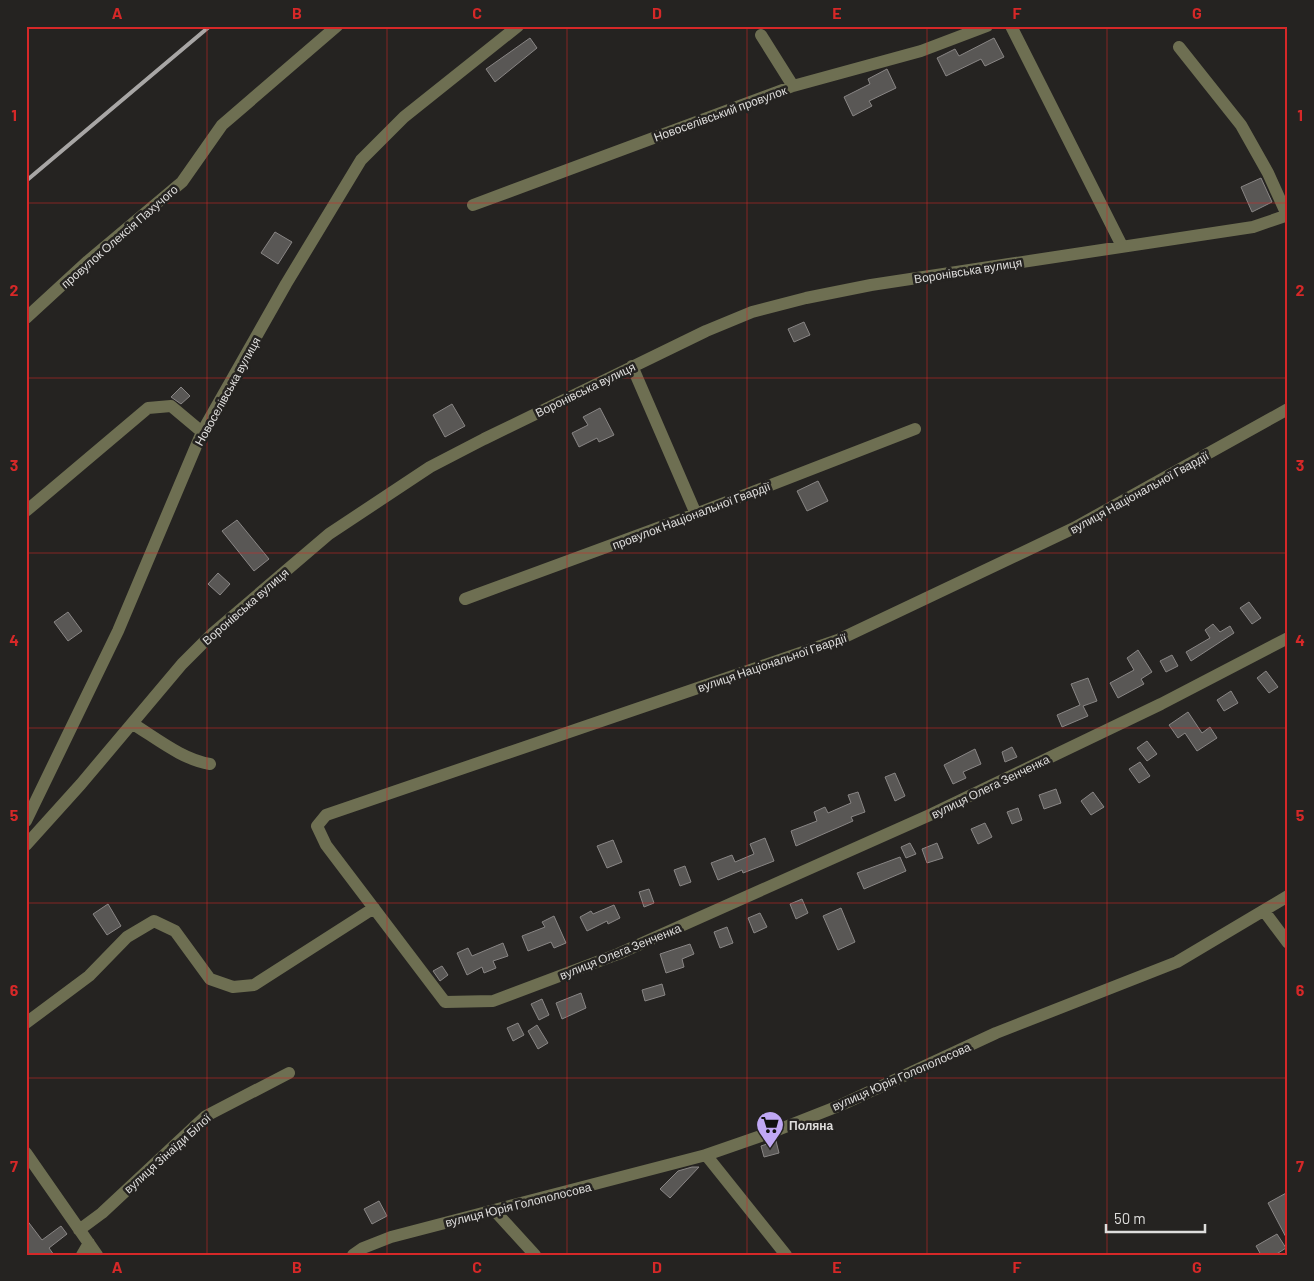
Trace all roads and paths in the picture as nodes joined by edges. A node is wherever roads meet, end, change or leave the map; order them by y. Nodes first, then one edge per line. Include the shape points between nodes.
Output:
1 (337, 26) edge
2 (518, 26) edge
3 (987, 26) edge
4 (1011, 26) edge
5 (969, 30) edge
6 (761, 35) dead end
7 (1179, 47) dead end
8 (793, 86) junction
9 (473, 205) dead end
10 (1287, 215) edge
11 (1122, 246) junction
12 (26, 318) edge
13 (632, 366) junction
14 (1288, 409) edge
15 (915, 429) dead end
16 (202, 432) junction
17 (26, 511) edge
18 (696, 514) junction
19 (465, 598) dead end
20 (1288, 638) edge
21 (133, 724) junction
22 (210, 764) dead end
23 (26, 821) edge
24 (26, 845) edge
25 (1288, 896) edge
26 (374, 908) junction
27 (1264, 911) junction
28 (1288, 943) edge
29 (26, 1024) edge
30 (289, 1073) dead end
31 (26, 1153) edge
32 (706, 1155) junction
33 (494, 1210) junction
34 (79, 1230) junction
35 (89, 1243) junction
36 (82, 1255) edge
37 (97, 1255) edge
38 (354, 1255) edge
39 (535, 1255) edge
40 (786, 1255) edge

1 - 12 street, провулок Олексія Пахучого via 222,126 182,182
2 - 16 street, Новоселівська вулиця via 404,117 361,160
3 - 5 street, Новоселівський провулок
4 - 11 street
5 - 8 street, Новоселівський провулок via 921,51
6 - 8 street
7 - 10 street via 1241,125
8 - 9 street, Новоселівський провулок
10 - 11 street, Воронівська вулиця via 1253,227
11 - 13 street, Воронівська вулиця via 806,298 752,312
13 - 18 street
13 - 21 street, Воронівська вулиця via 430,467 329,534 213,633 182,664
14 - 26 street, вулиця Національної Гвардії via 1074,528 838,640 326,815 317,826 326,845
15 - 18 street, провулок Національної Гвардії
16 - 17 street via 171,406 148,408
16 - 23 street, Новоселівська вулиця via 118,631
18 - 19 street, провулок Національної Гвардії
20 - 26 street, вулиця Олега Зенченка via 1161,704 932,814 618,954 493,1001 446,1002
21 - 22 street via 182,753
21 - 24 street, Воронівська вулиця
25 - 27 street, вулиця Юрія Голополосова
26 - 29 street via 254,986 233,987 210,979 175,931 154,921 127,937 90,976
27 - 28 street
27 - 32 street, вулиця Юрія Голополосова via 1177,962 996,1033 824,1111
30 - 34 street, вулиця Зінаїди Білої via 206,1116 102,1213
31 - 34 street
32 - 33 street, вулиця Юрія Голополосова
32 - 40 street
33 - 38 street, вулиця Юрія Голополосова via 391,1237
33 - 39 street
34 - 35 street
35 - 36 street
35 - 37 street

